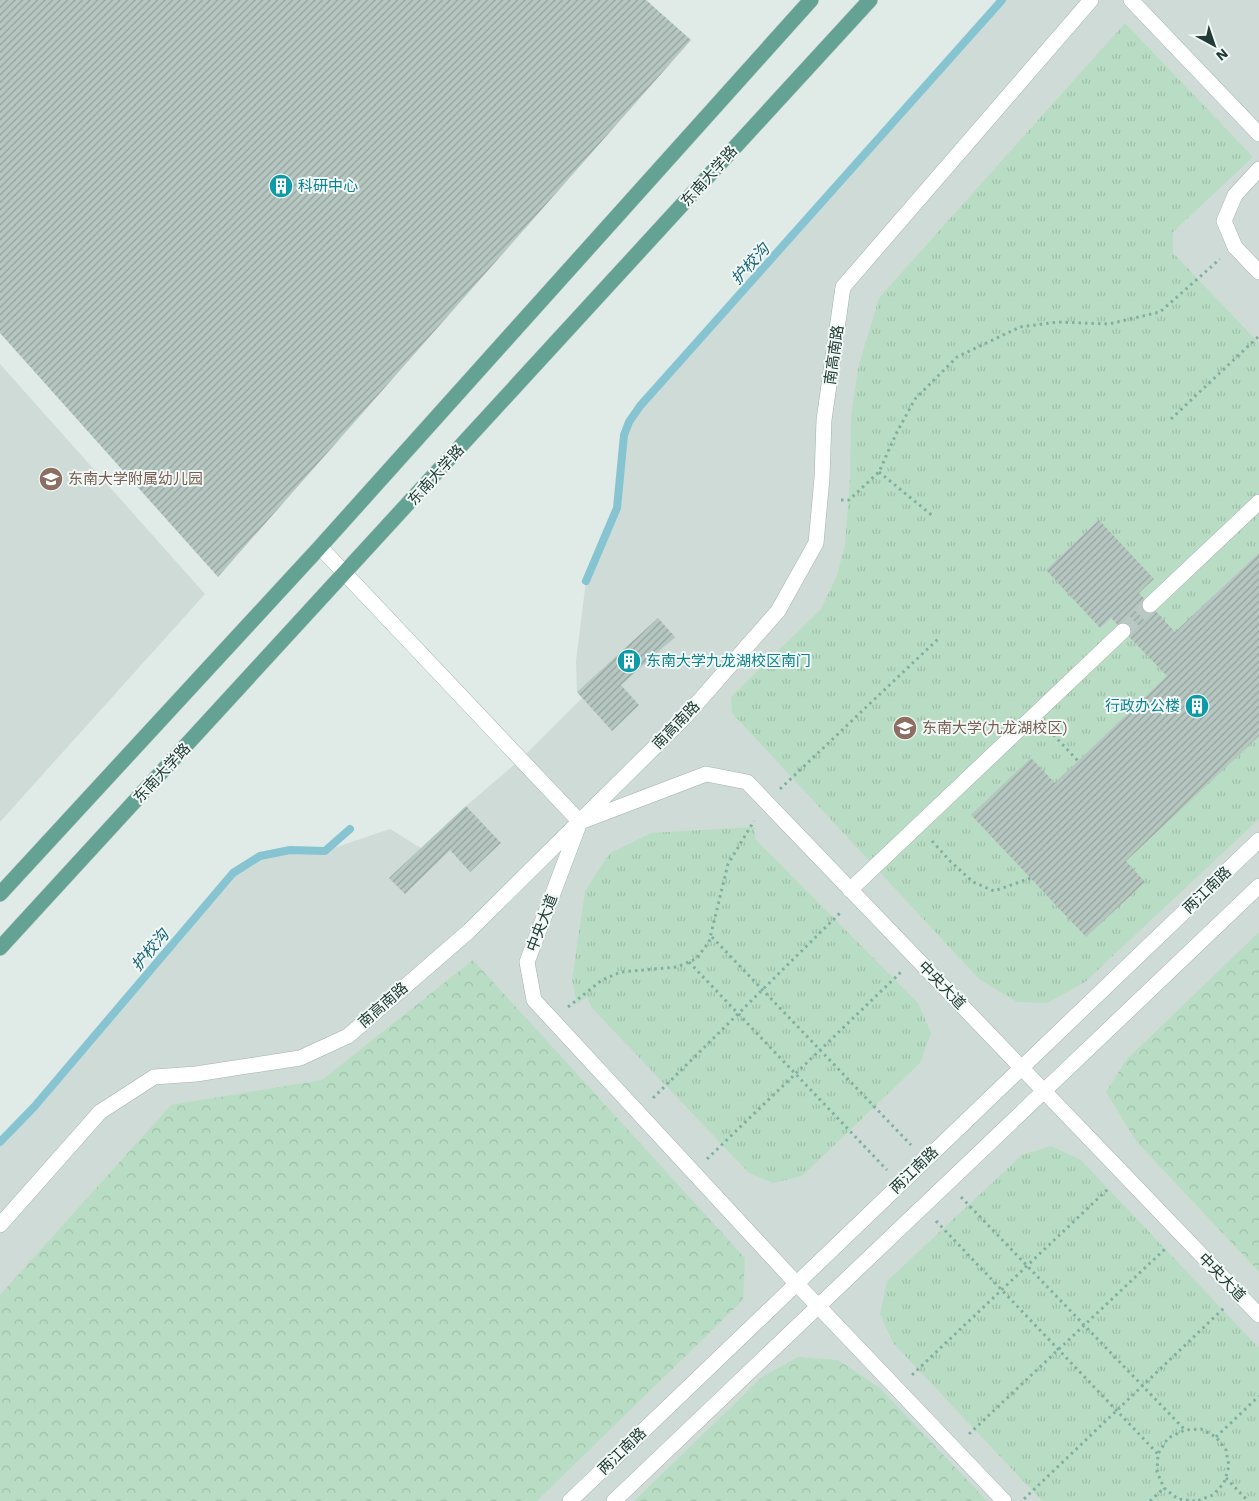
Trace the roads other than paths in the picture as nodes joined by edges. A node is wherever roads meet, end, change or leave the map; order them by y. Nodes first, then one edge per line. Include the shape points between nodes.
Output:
1 (811, 0) edge
2 (870, 0) edge
3 (1091, 0) edge
4 (1131, 0) edge
5 (1259, 134) edge
6 (1259, 170) edge
7 (1259, 272) edge
8 (1259, 502) edge
9 (320, 547) junction
10 (345, 573) junction
11 (1150, 605) tunnel mouth
12 (1123, 630) tunnel mouth
13 (580, 822) junction
14 (1259, 840) edge
15 (1259, 886) edge
16 (854, 893) junction
17 (0, 894) edge
18 (0, 948) edge
19 (1022, 1068) junction
20 (1044, 1091) junction
21 (0, 1225) edge
22 (796, 1283) junction
23 (818, 1306) junction
24 (1259, 1315) edge
25 (570, 1501) edge
26 (614, 1501) edge
27 (1004, 1501) edge

1 - 9 main road
2 - 10 main road, 东南大学路
3 - 13 street, 南高南路 via 843,287 824,420 816,543 778,612 685,717
4 - 5 street
6 - 7 street via 1234,195 1224,221 1235,247
8 - 11 street
9 - 10 street
9 - 17 main road
10 - 13 street
10 - 18 main road, 东南大学路
12 - 16 street via 918,826
13 - 16 street, 中央大道 via 706,774 747,782
13 - 21 street, 南高南路 via 469,931 348,1036 300,1058 154,1077 100,1112
13 - 22 street, 中央大道 via 527,962 534,1000
14 - 19 street, 两江南路
15 - 20 street, 两江南路
16 - 19 street, 中央大道
19 - 20 street, 中央大道
19 - 22 street, 两江南路
20 - 23 street, 两江南路
20 - 24 street, 中央大道
22 - 23 street, 中央大道
22 - 25 street, 两江南路
23 - 26 street, 两江南路
23 - 27 street, 中央大道

